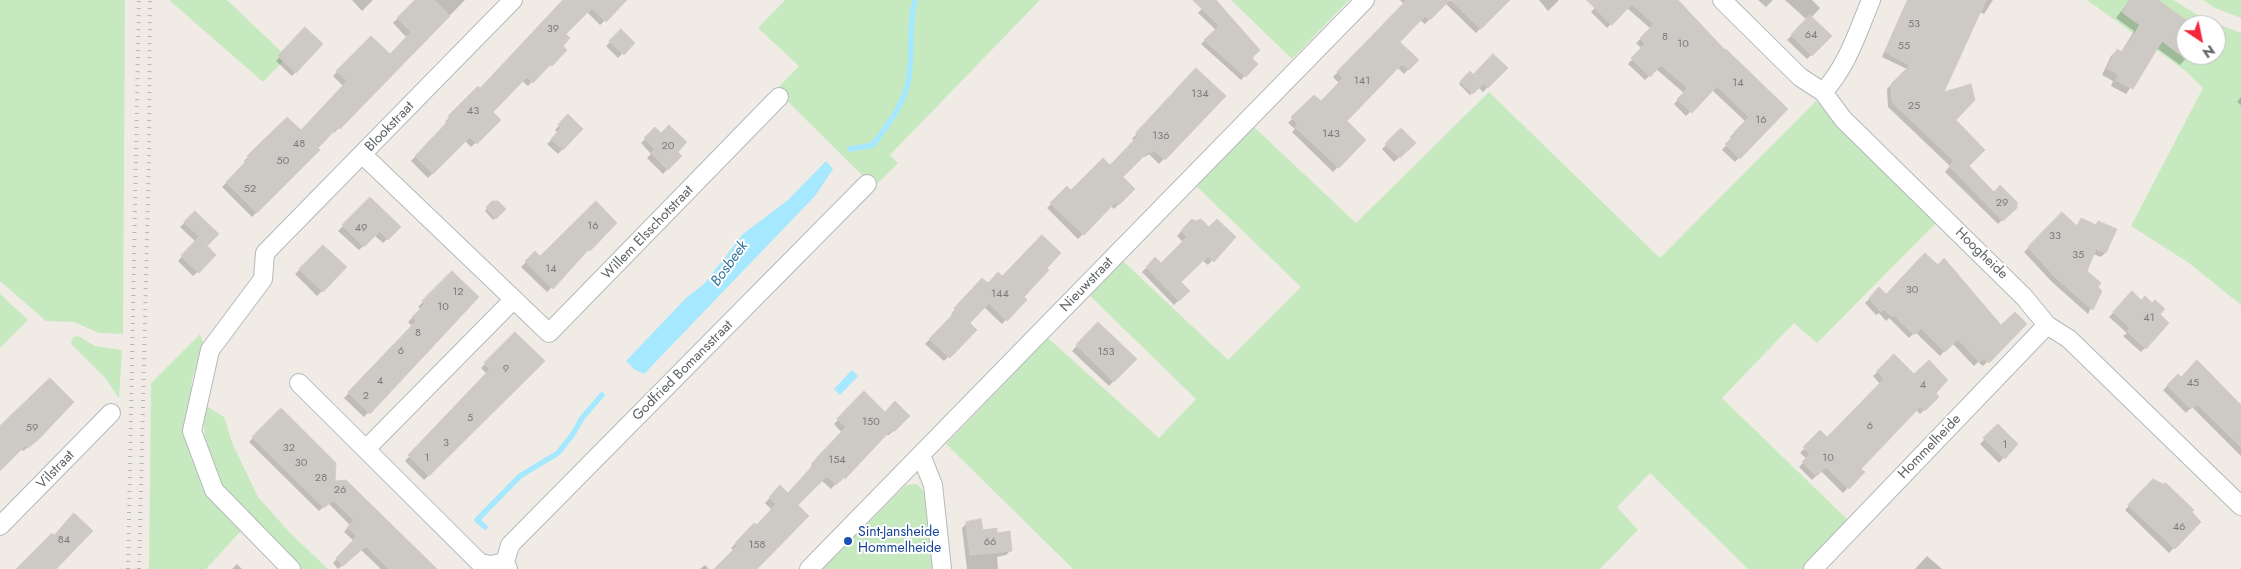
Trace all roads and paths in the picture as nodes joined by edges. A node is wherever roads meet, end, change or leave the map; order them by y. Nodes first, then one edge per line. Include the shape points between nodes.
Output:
1 (513, 0) edge
2 (1365, 0) edge
3 (1722, 0) edge
4 (1871, 0) edge
5 (1823, 92) junction
6 (779, 97) dead end
7 (363, 154) junction
8 (867, 184) dead end
9 (513, 300) junction
10 (2047, 325) junction
11 (299, 383) dead end
12 (111, 413) dead end
13 (366, 449) junction
14 (921, 455) junction
15 (2241, 506) edge
16 (0, 526) edge
17 (506, 565) edge
18 (291, 569) edge
19 (809, 569) edge
20 (942, 569) edge
21 (1813, 569) edge

1 - 7 street, Blookstraat
2 - 14 street, Nieuwstraat
3 - 5 street, Hoogheide via 1800,77
4 - 5 street via 1835,80
5 - 10 street, Hoogheide via 1843,119 2024,297
6 - 9 street, Willem Elsschotstraat via 549,332
7 - 9 street, Willem Elsschotstraat
7 - 18 street, Blookstraat via 265,253 263,279 210,350 192,430 214,490
8 - 17 street, Godfried Bomansstraat via 510,545
9 - 13 street
10 - 15 street, Hoogheide via 2069,339
10 - 21 street, Hommelheide
11 - 13 street, Godfried Bomansstraat
12 - 16 street, Vilstraat
13 - 17 street, Godfried Bomansstraat via 480,563
14 - 19 street, Nieuwstraat
14 - 20 street via 933,485

